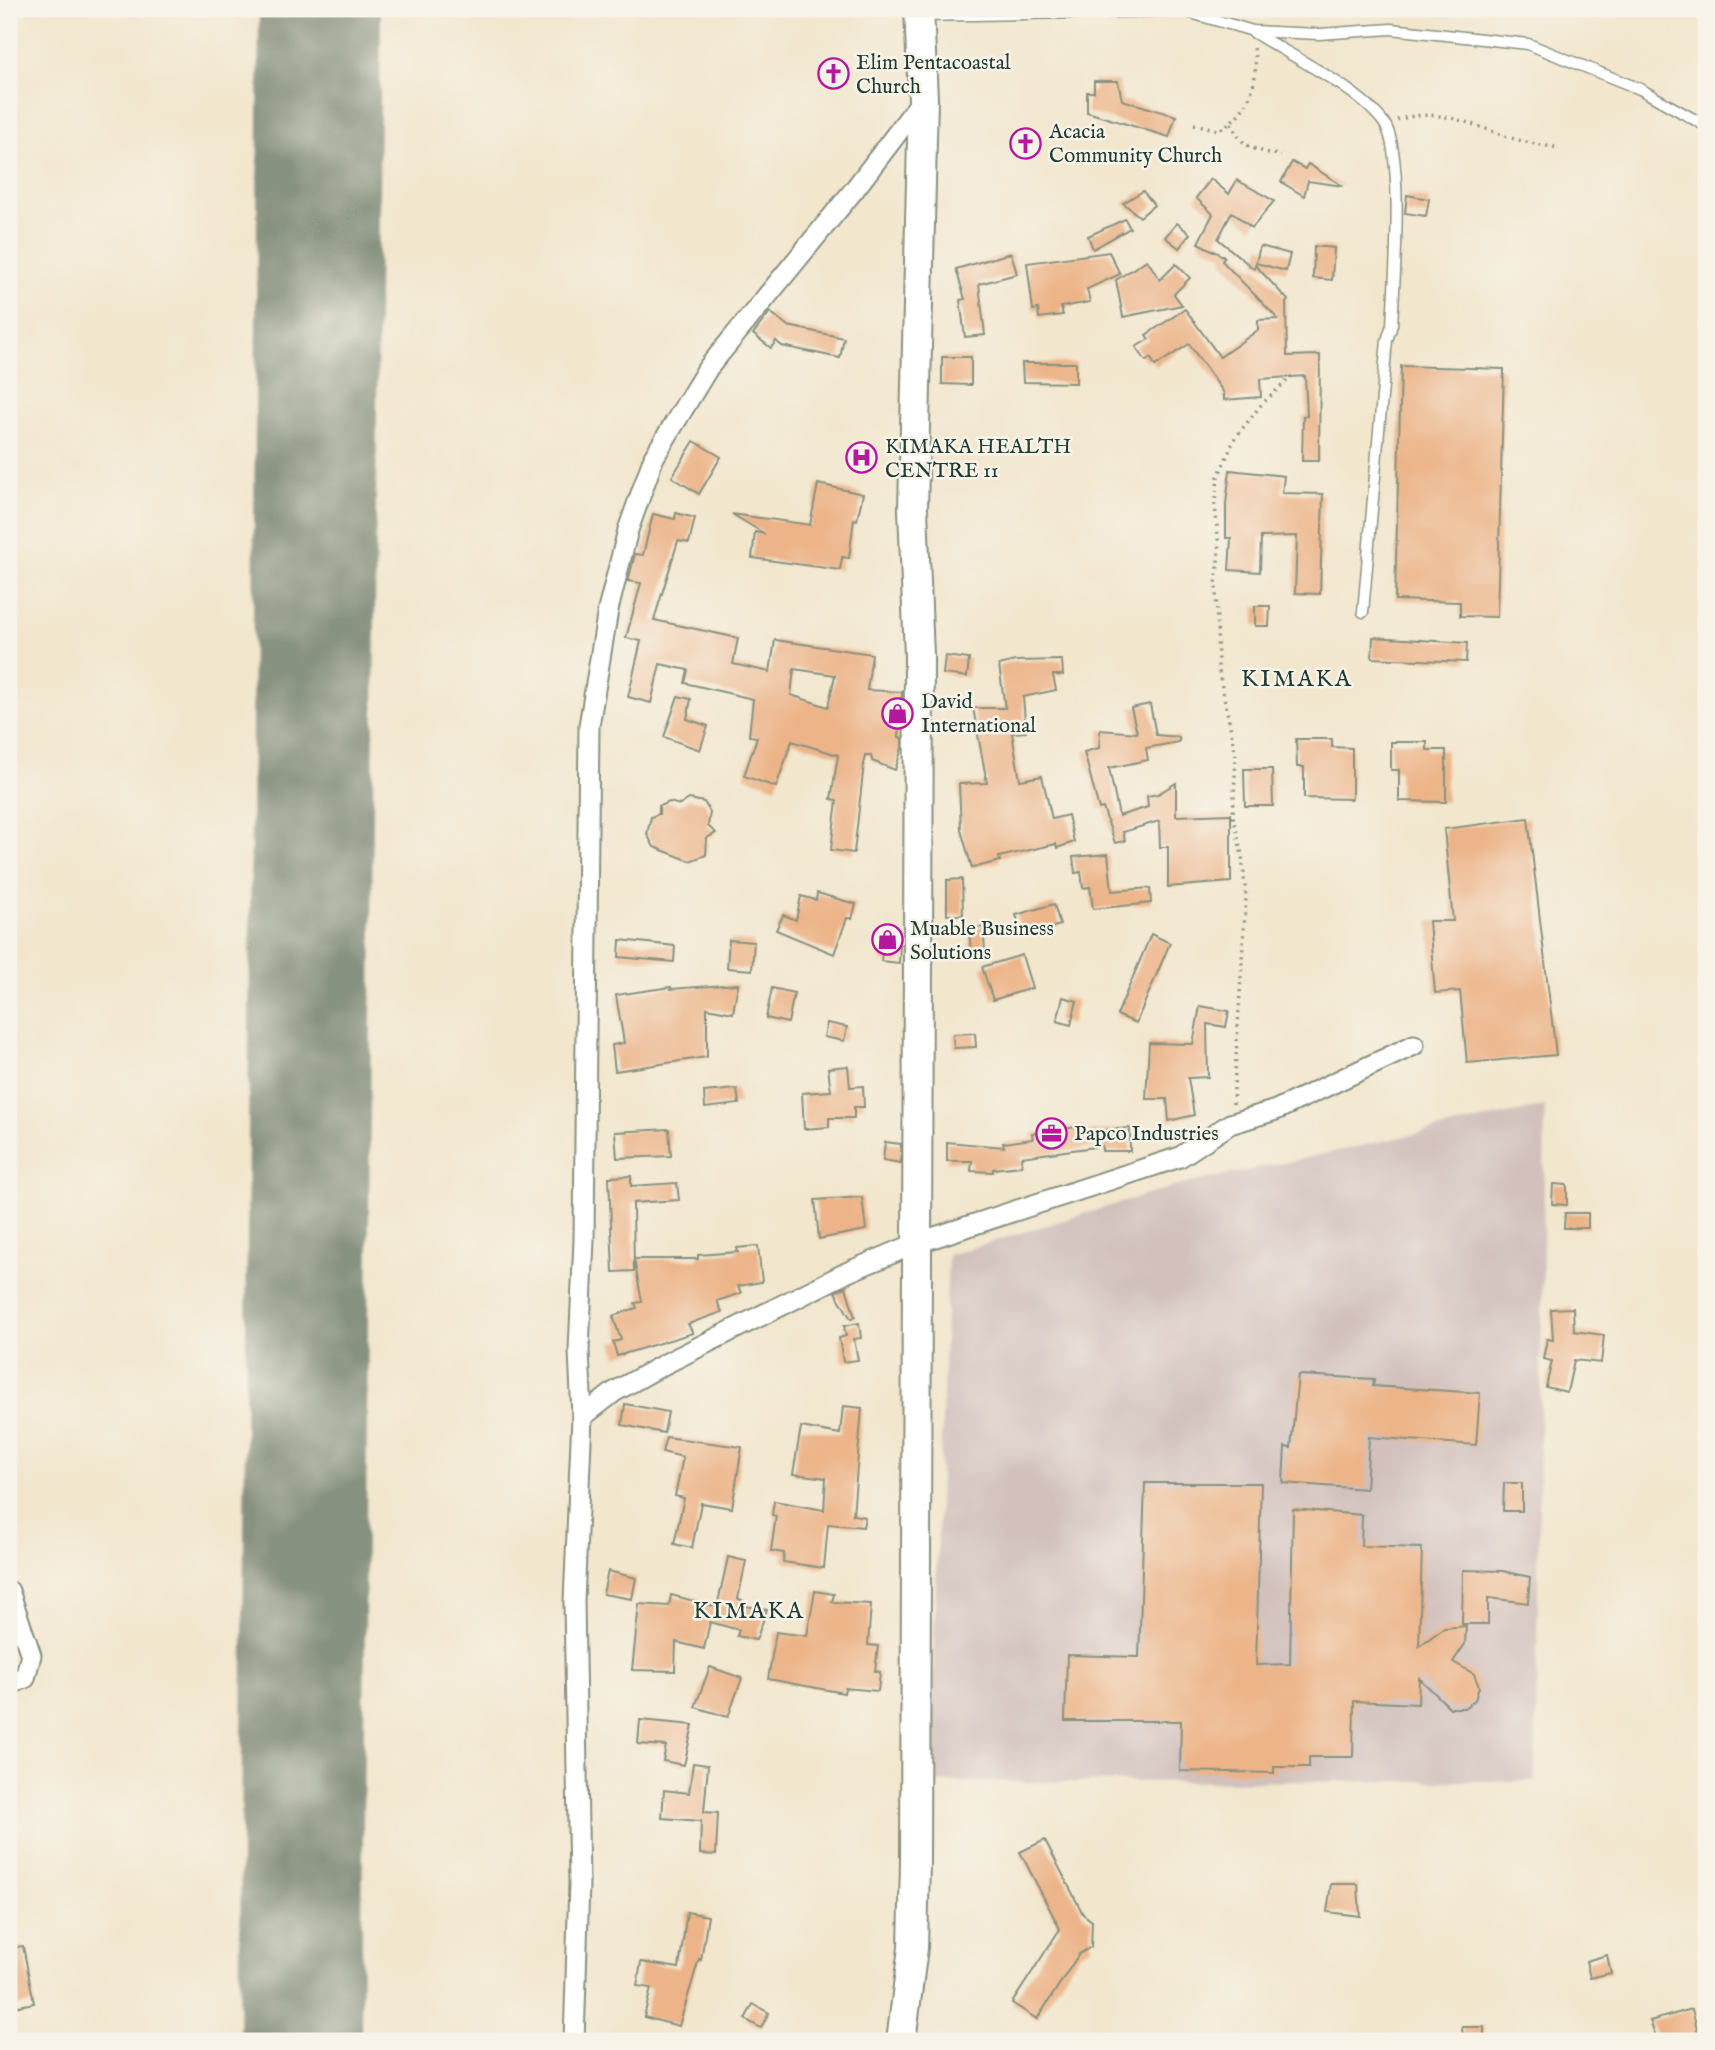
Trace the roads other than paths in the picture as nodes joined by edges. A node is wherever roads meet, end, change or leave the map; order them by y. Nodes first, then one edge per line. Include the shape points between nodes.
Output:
1 (919, 12) edge
2 (1253, 31) junction
3 (923, 99) junction
4 (1706, 126) edge
5 (1363, 612) dead end
6 (1414, 1045) dead end
7 (916, 1243) junction
8 (582, 1416) junction
9 (9, 1591) edge
10 (9, 1685) edge
11 (574, 2041) edge
12 (901, 2041) edge

1 - 2 lane via 1184,11
1 - 3 main road
2 - 4 lane via 1319,34 1391,29 1528,44 1640,89
2 - 5 lane via 1352,93 1385,124 1391,138 1393,302
3 - 7 main road via 912,509 919,656
3 - 8 street via 708,368 653,457 628,530 608,610 589,726 579,1350
6 - 7 street via 1276,1110 1230,1124 1180,1157
7 - 8 street via 674,1360 614,1392
7 - 12 main road via 915,1862 913,1948
8 - 11 street via 574,1602 579,1883
9 - 10 street via 31,1656 25,1678

